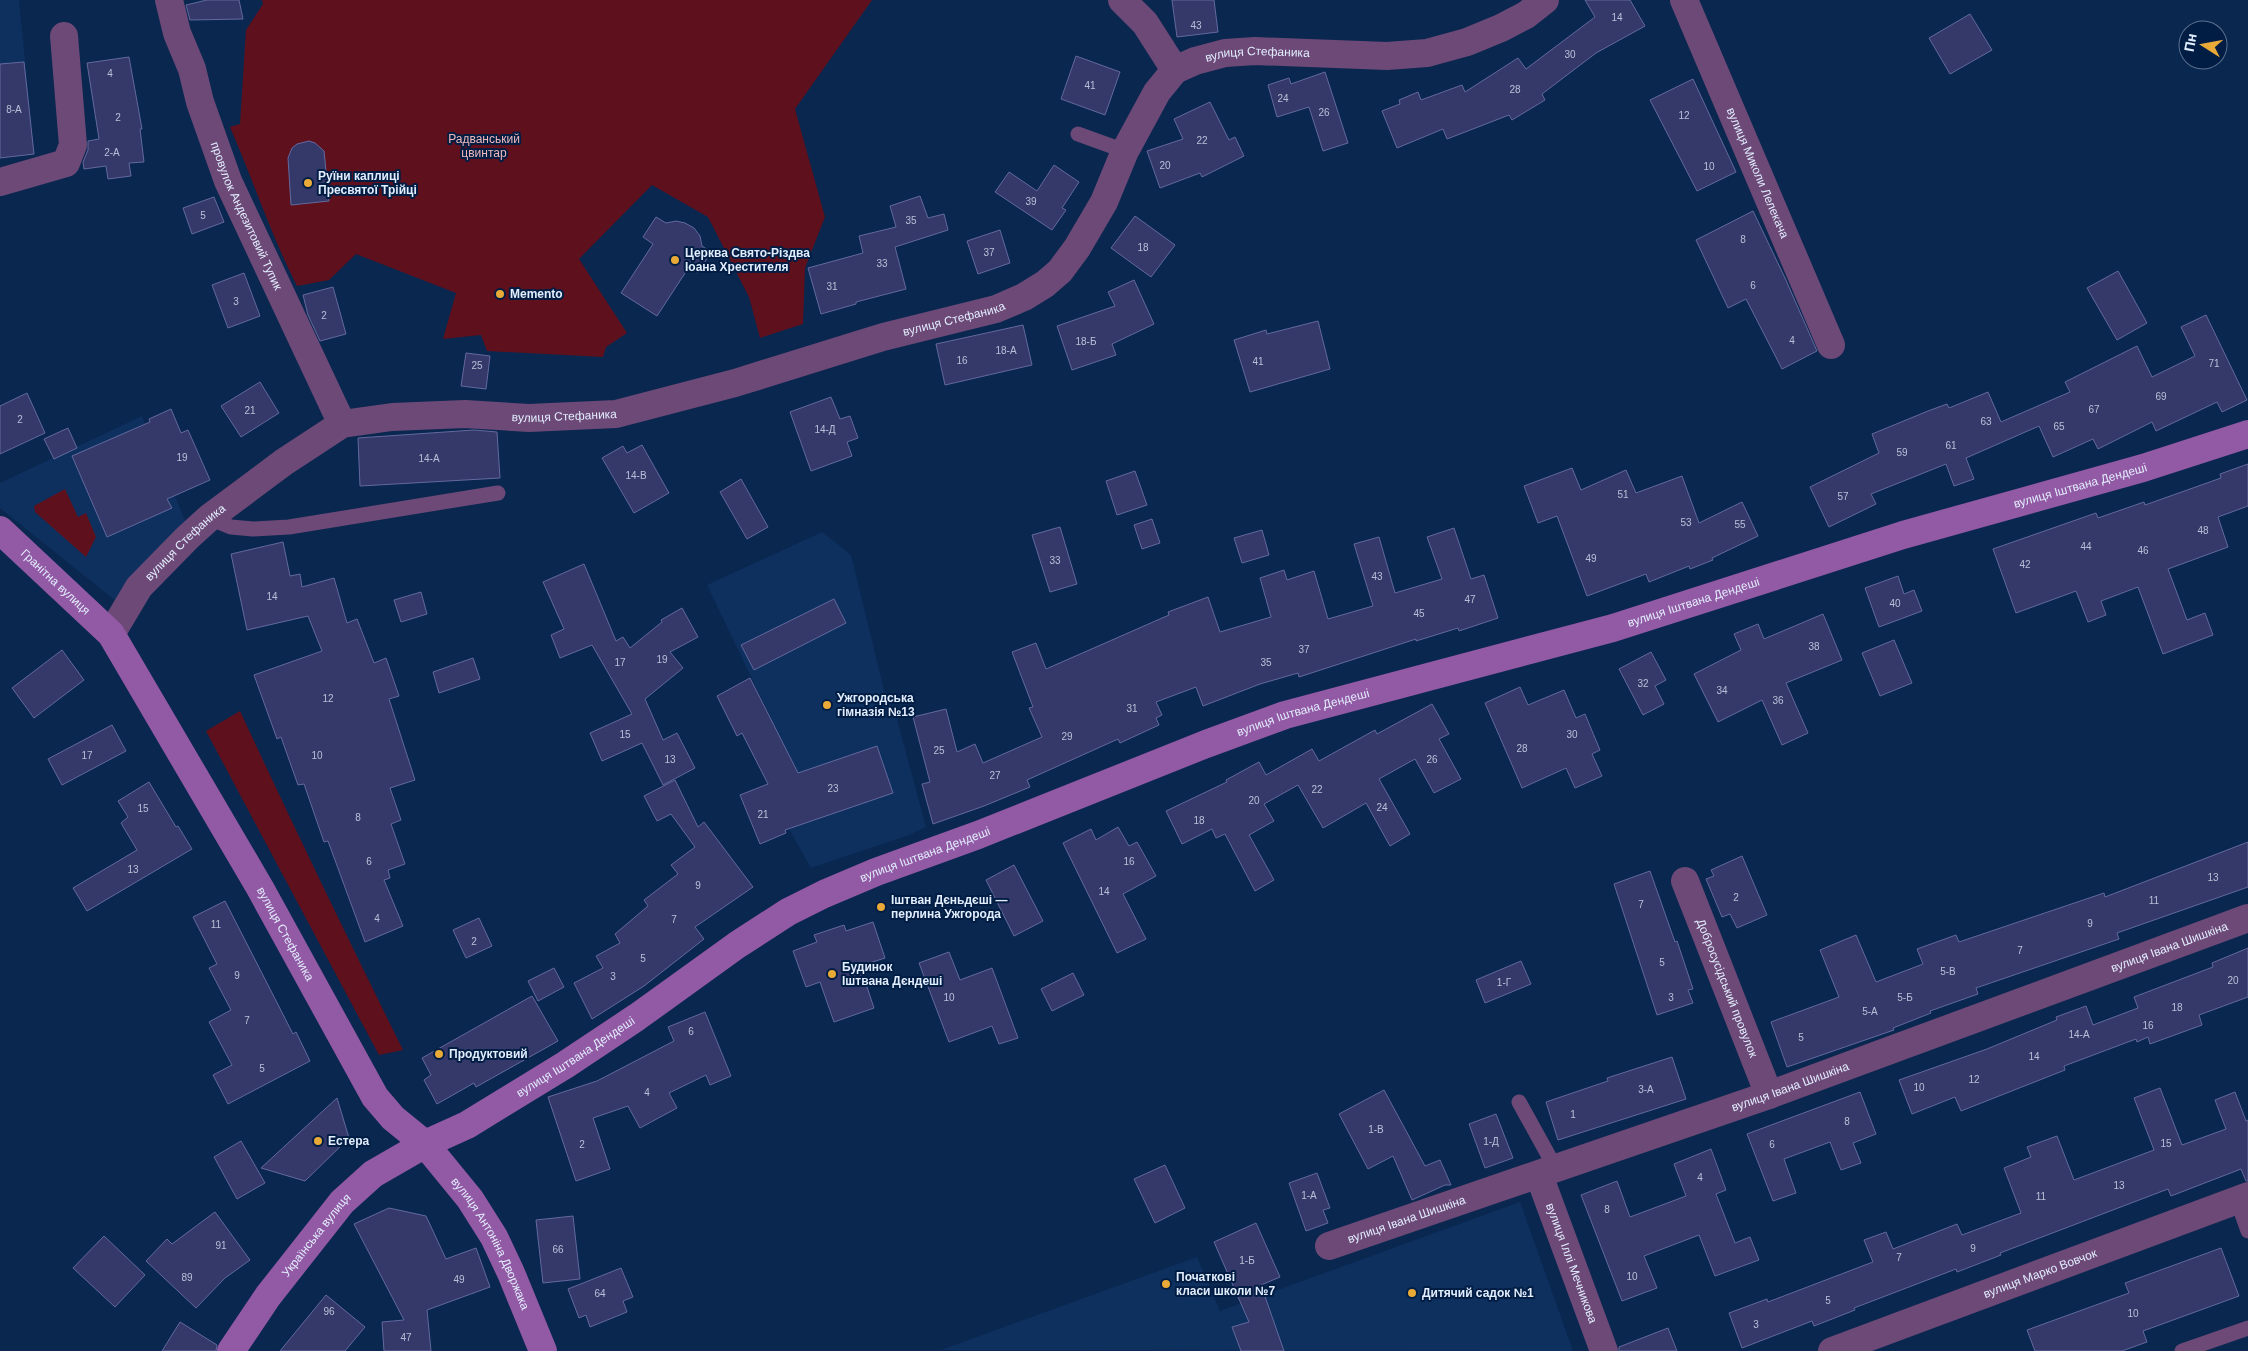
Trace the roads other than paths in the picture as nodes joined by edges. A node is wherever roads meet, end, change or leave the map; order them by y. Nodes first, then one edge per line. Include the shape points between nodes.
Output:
1 (169, 0) edge
2 (1122, 0) edge
3 (1545, 0) edge
4 (1684, 0) edge
5 (1148, 12) edge
6 (64, 36) dead end
7 (1175, 70) junction
8 (1078, 134) dead end
9 (1125, 150) junction
10 (0, 182) edge
11 (1831, 345) dead end
12 (342, 424) junction
13 (2248, 434) edge
14 (498, 493) dead end
15 (209, 518) junction
16 (0, 530) edge
17 (111, 634) junction
18 (1684, 881) dead end
19 (2248, 918) edge
20 (1769, 1095) junction
21 (1519, 1102) dead end
22 (426, 1144) junction
23 (1547, 1172) junction
24 (2242, 1198) edge
25 (2248, 1231) edge
26 (1329, 1246) dead end
27 (2248, 1328) edge
28 (231, 1351) edge
29 (543, 1351) edge
30 (1604, 1351) edge
31 (1832, 1351) edge
32 (2182, 1351) edge

1 - 12 street, провулок Андезитовий Тупик via 177,33 228,181
2 - 5 street
3 - 7 street, вулиця Стефаника via 1501,28 1427,53 1387,56 1255,51 1225,53
4 - 11 street, вулиця Миколи Лелекача
5 - 7 street
6 - 10 street via 73,145 66,163
7 - 9 street, вулиця Стефаника via 1157,92
8 - 9 lane
9 - 12 street, вулиця Стефаника via 1104,202 1060,271 1024,297 996,309 882,337 735,383 616,414 529,418 464,414 392,417
12 - 15 street, вулиця Стефаника
13 - 22 street, вулиця Іштвана Дендеші via 2143,468 1903,535 1614,628 1285,714 876,872 788,912 603,1041 467,1124
14 - 15 lane via 289,527 231,527
15 - 17 street, вулиця Стефаника via 139,587
16 - 17 street, Гранітна вулиця
17 - 22 street, вулиця Стефаника via 260,888 375,1097 393,1118
18 - 20 street, Добросусідський провулок
19 - 20 street, вулиця Івана Шишкіна
20 - 23 street, вулиця Івана Шишкіна
21 - 23 lane
22 - 28 street, Українська вулиця via 373,1174 342,1202 268,1296
22 - 29 street, вулиця Антоніна Дворжака via 494,1237
23 - 26 street, вулиця Івана Шишкіна
23 - 30 street, вулиця Іллі Мечникова
24 - 25 lane
24 - 31 street, вулиця Марко Вовчок
27 - 32 lane

